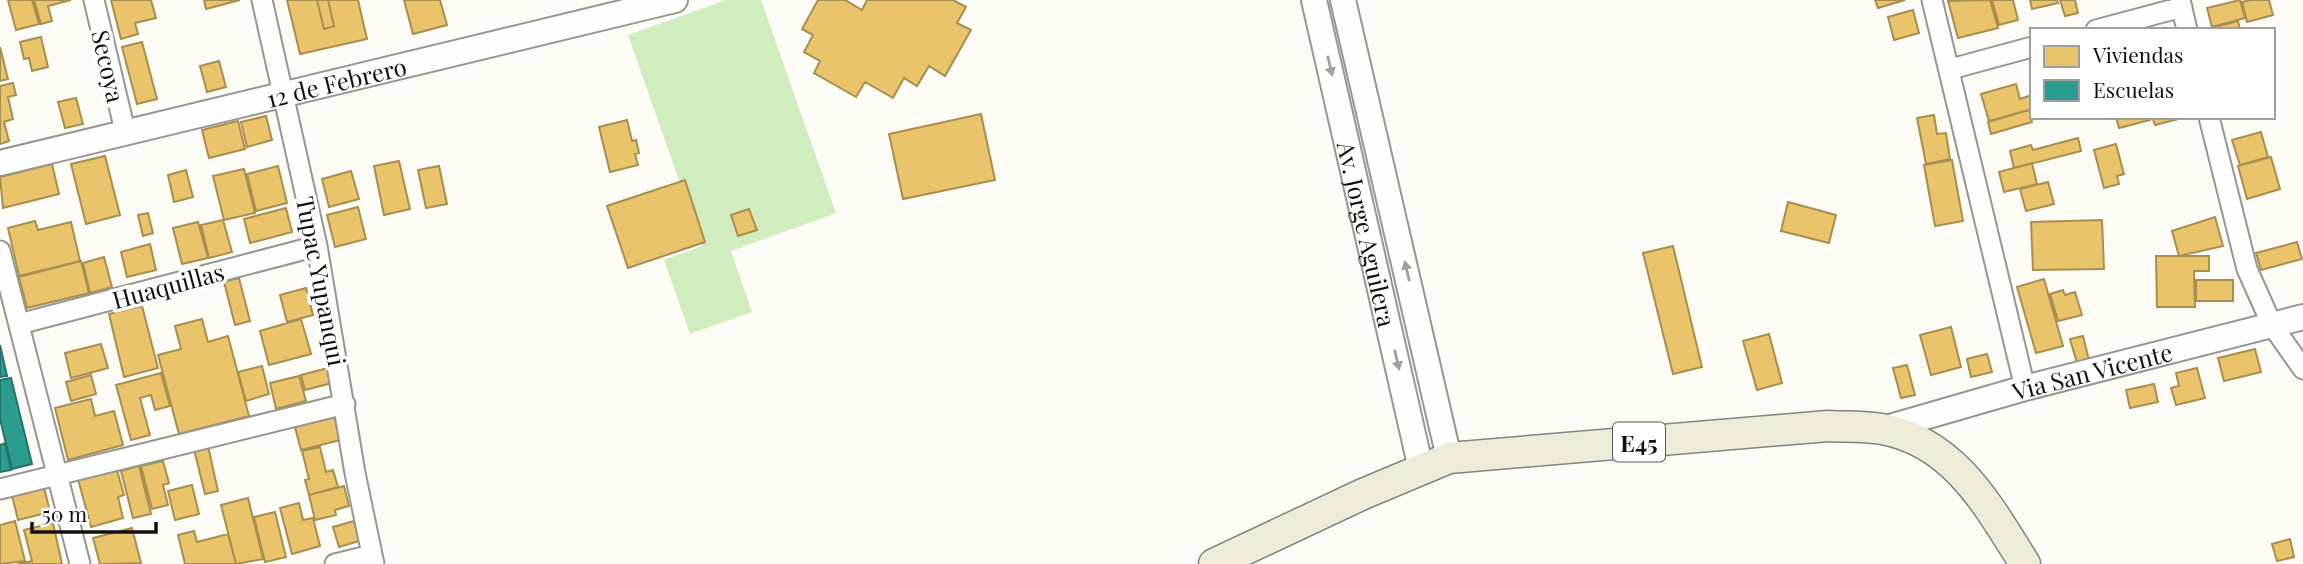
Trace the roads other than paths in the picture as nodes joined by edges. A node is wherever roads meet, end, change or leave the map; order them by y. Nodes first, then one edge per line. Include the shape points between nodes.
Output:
1 (94, 0) edge
2 (262, 0) edge
3 (675, 0) edge
4 (1314, 0) edge
5 (1343, 0) edge
6 (1932, 0) edge
7 (2181, 3) edge
8 (2102, 28) edge
9 (2187, 28) edge
10 (2030, 48) edge
11 (1951, 69) junction
12 (285, 92) junction
13 (2210, 119) edge
14 (125, 131) junction
15 (0, 163) edge
16 (317, 246) junction
17 (0, 251) edge
18 (2303, 317) edge
19 (19, 324) junction
20 (2272, 325) junction
21 (2303, 369) edge
22 (2025, 388) junction
23 (345, 404) junction
24 (1883, 429) junction
25 (1449, 458) junction
26 (1421, 468) junction
27 (57, 475) junction
28 (0, 489) edge
29 (373, 559) edge
30 (80, 564) edge
31 (335, 564) edge
32 (1214, 564) edge
33 (2025, 564) edge

1 - 14 street, Secoya
2 - 12 street, Tupac Yupanqui
3 - 12 street, 12 de Febrero
4 -> 26 street, Av. Jorge Aguilera
25 -> 5 street, Av. Jorge Aguilera
6 - 11 street
7 - 8 street
7 - 9 street
10 - 11 street
11 - 22 street
12 - 14 street, 12 de Febrero
12 - 16 street, Tupac Yupanqui
13 - 20 street via 2247,269
14 - 15 street, 12 de Febrero
16 - 19 street, Huaquillas
16 - 23 street, Tupac Yupanqui
17 - 19 street
18 - 20 street, Via San Vicente
19 - 27 street
20 - 21 street
20 - 22 street, Via San Vicente
22 - 24 street, Via San Vicente
23 - 27 street
23 - 29 street, Tupac Yupanqui
24 - 25 main road, E45 via 1828,426
24 - 33 main road, E45 via 1926,444 1954,463
25 - 26 main road, E45
26 - 32 main road, E45
27 - 28 street
27 - 30 street
29 - 31 street

